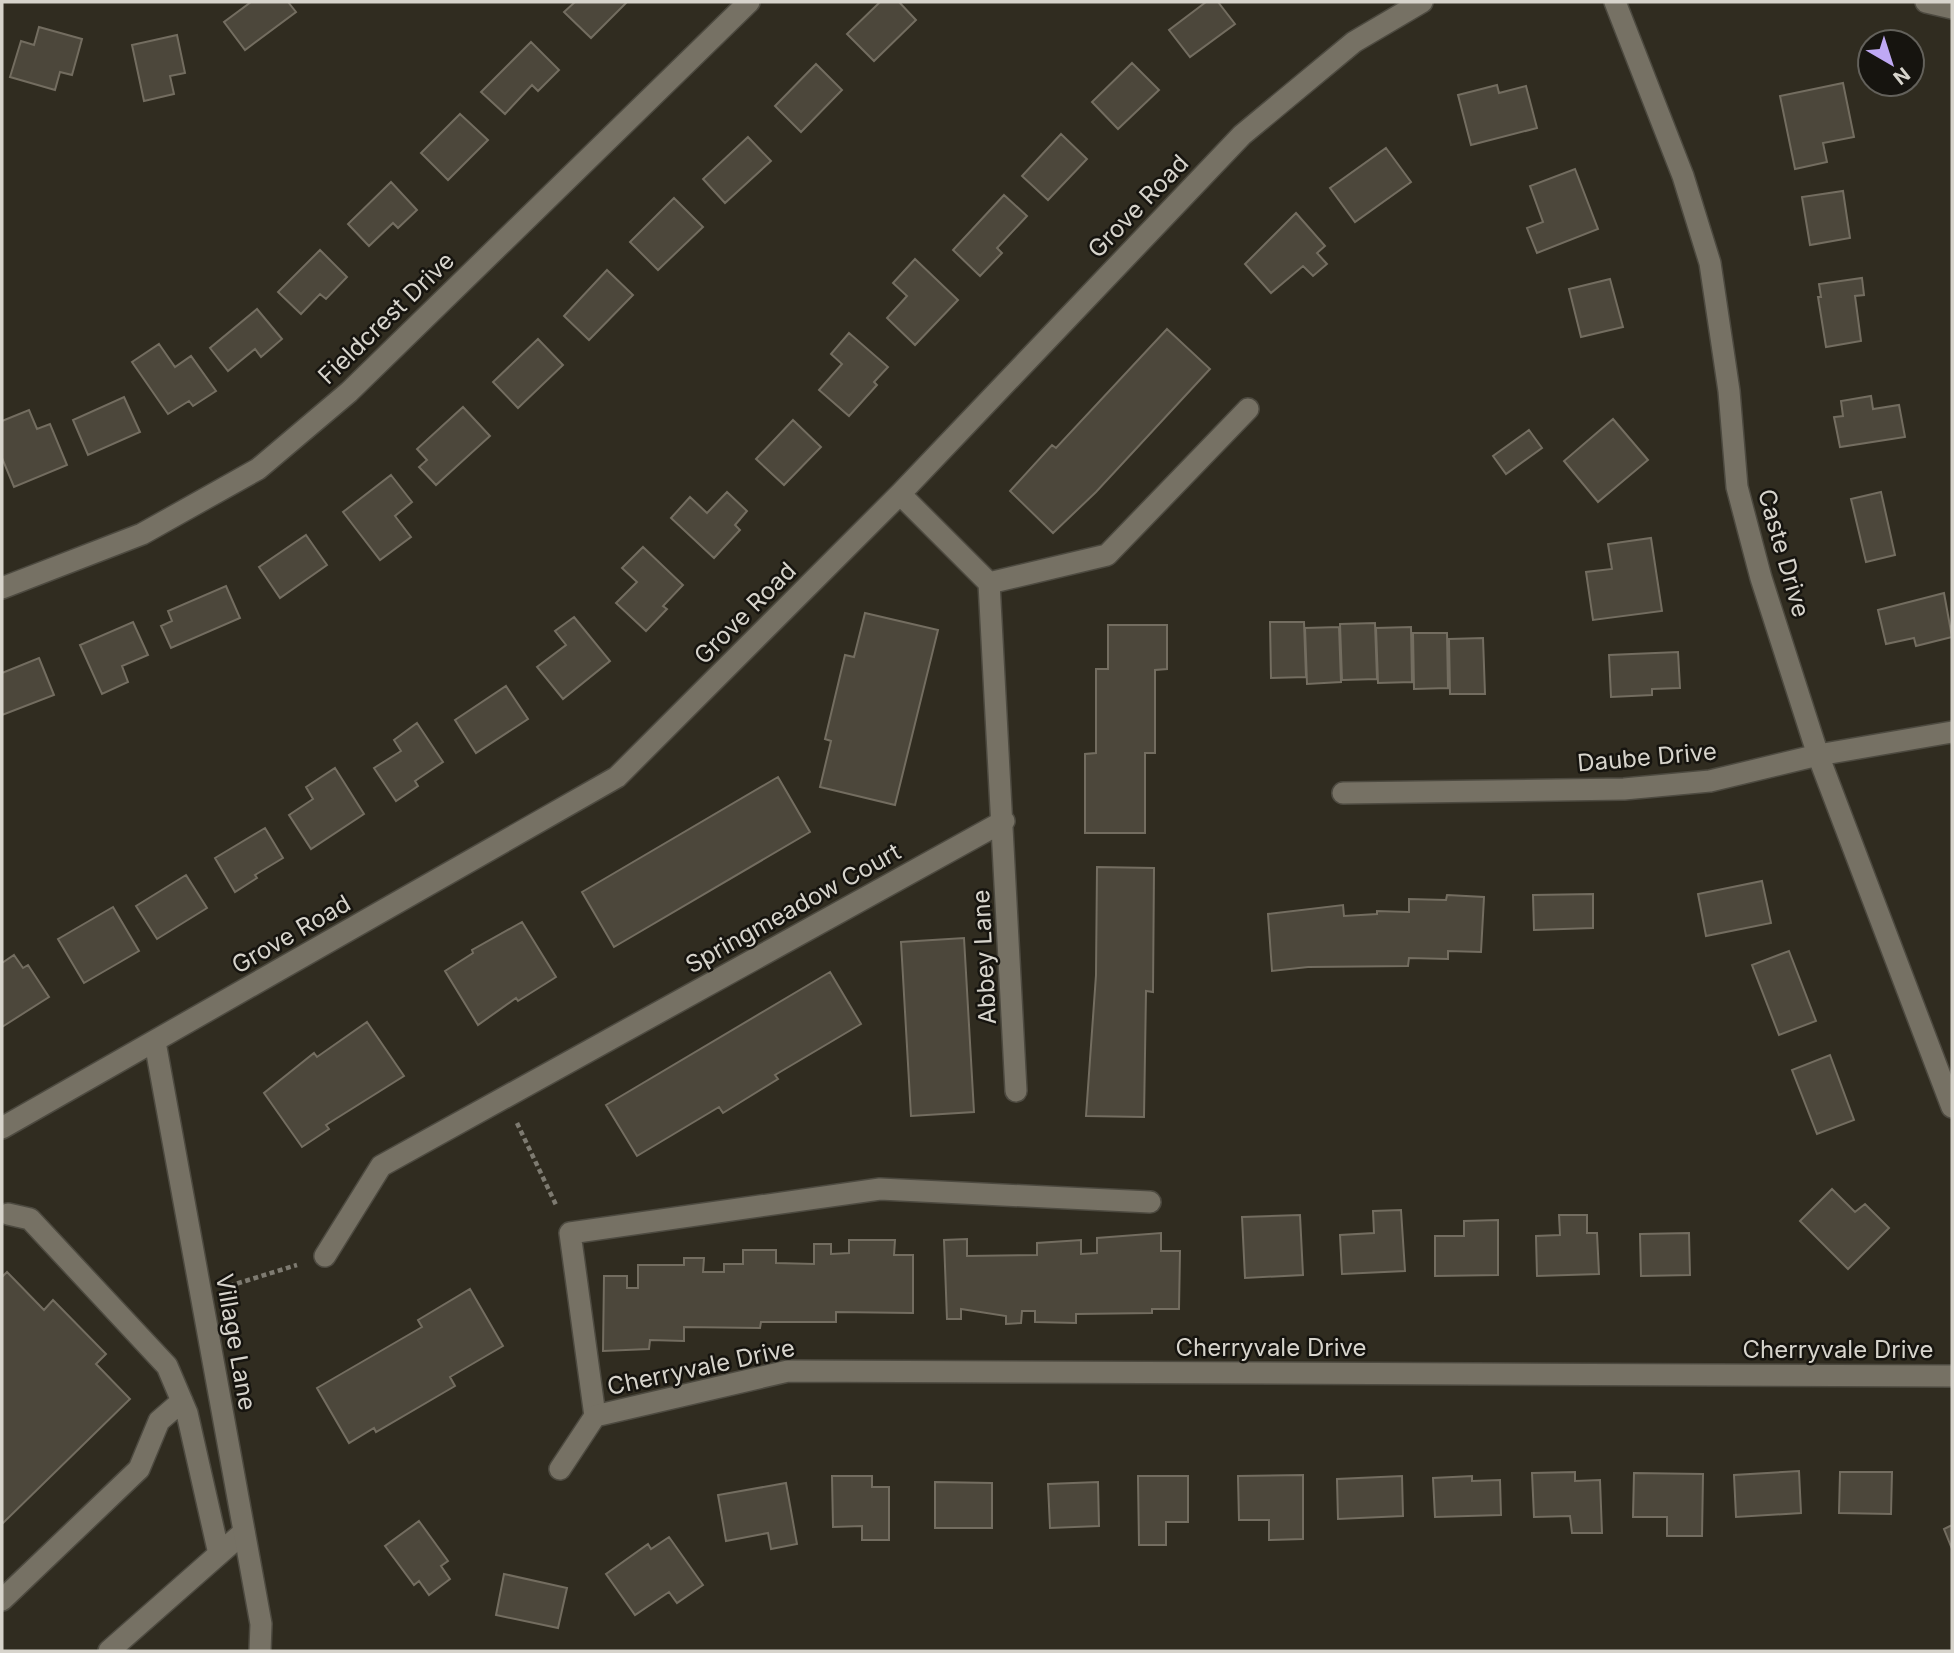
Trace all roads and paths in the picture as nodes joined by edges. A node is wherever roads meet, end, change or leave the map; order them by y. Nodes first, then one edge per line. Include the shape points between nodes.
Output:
1 (749, 2) edge
2 (1422, 2) edge
3 (1615, 2) edge
4 (1926, 2) edge
5 (1952, 8) edge
6 (1248, 409) dead end
7 (900, 494) junction
8 (989, 583) junction
9 (2, 588) edge
10 (1952, 732) edge
11 (1818, 755) junction
12 (1343, 793) dead end
13 (1004, 821) junction
14 (155, 1042) junction
15 (1016, 1091) dead end
16 (505, 1098) junction
17 (1952, 1107) edge
18 (2, 1128) edge
19 (1150, 1202) dead end
20 (4, 1211) edge
21 (570, 1233) junction
22 (325, 1256) joint
23 (200, 1295) junction
24 (1952, 1376) edge
25 (182, 1401) junction
26 (595, 1416) junction
27 (560, 1469) dead end
28 (244, 1532) junction
29 (219, 1554) junction
30 (2, 1600) edge
31 (117, 1649) edge
32 (261, 1651) edge

1 - 9 street, Fieldcrest Drive via 349,392 258,469 142,534
2 - 7 street, Grove Road via 1354,42 1242,135
3 - 11 street, Caste Drive via 1683,176 1710,263 1729,391 1737,487
4 - 5 street
6 - 8 street via 1107,555
7 - 8 street
7 - 14 street, Grove Road via 618,777
8 - 13 street
10 - 11 street, Daube Drive
11 - 12 street, Daube Drive via 1710,781 1624,789
11 - 17 street, Caste Drive
13 - 15 street, Abbey Lane
13 - 16 street, Springmeadow Court
14 - 18 street, Grove Road
14 - 23 street, Village Lane
16 - 21 path
16 - 22 street, Springmeadow Court via 381,1167
19 - 21 street via 880,1189
20 - 25 street via 30,1219 167,1366
21 - 26 street, Cherryvale Drive
22 - 23 path
23 - 28 street, Village Lane
24 - 26 street, Cherryvale Drive via 788,1371
25 - 29 street
25 - 30 street via 159,1421 139,1469
26 - 27 street, Cherryvale Drive
28 - 29 street
28 - 32 street, Village Lane via 261,1624
29 - 31 street

